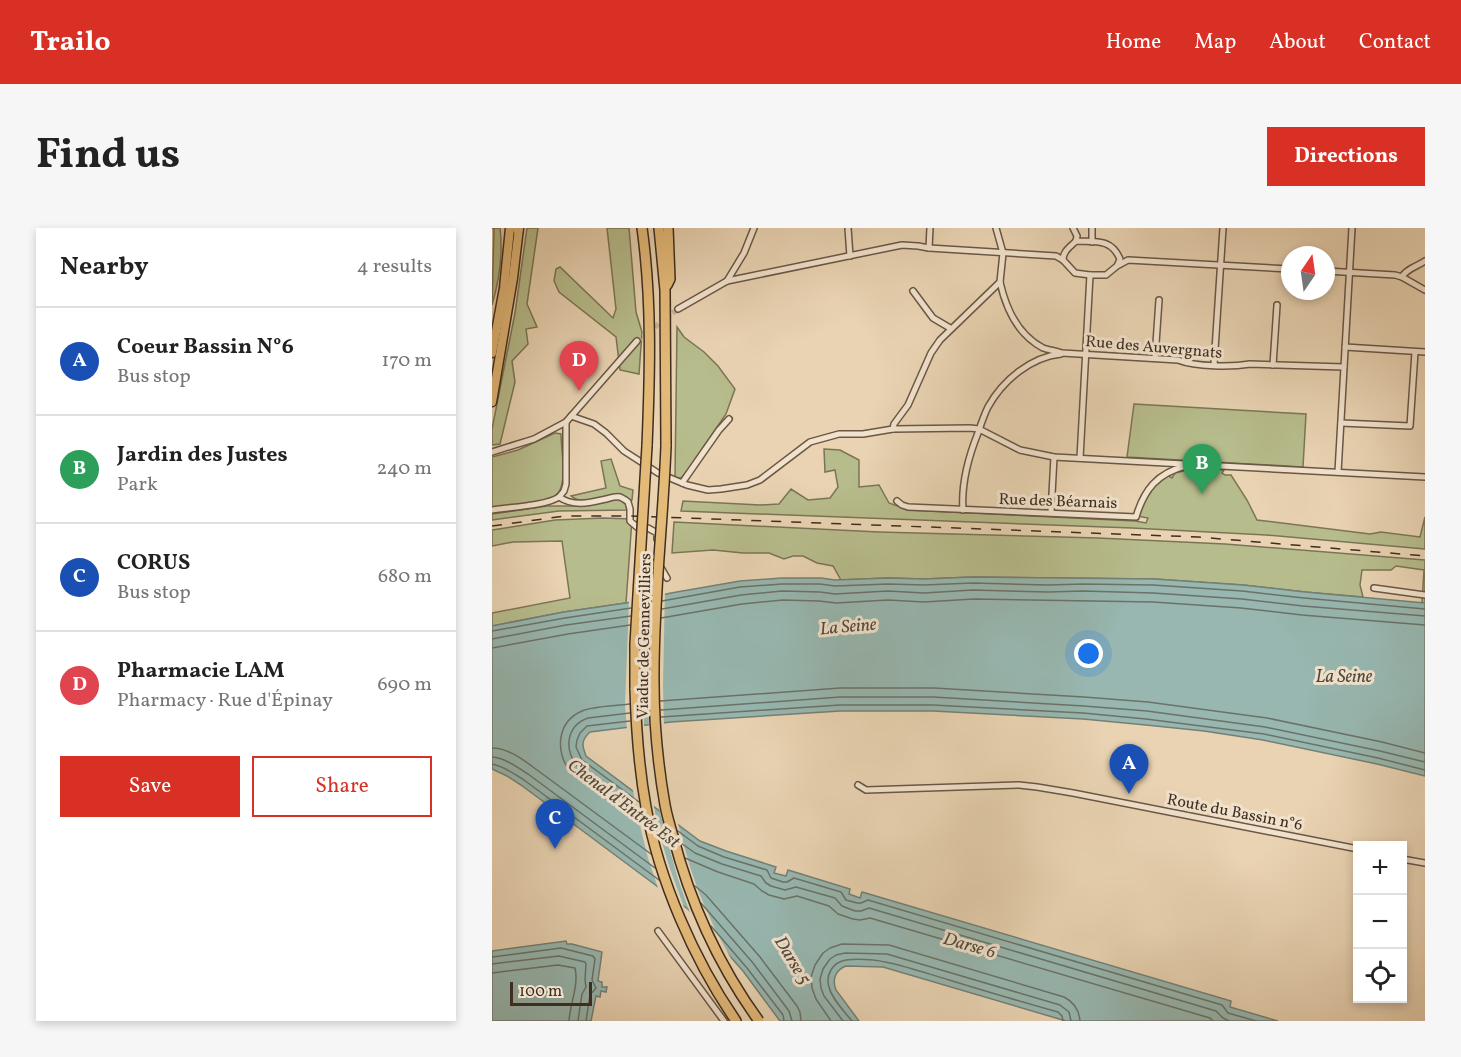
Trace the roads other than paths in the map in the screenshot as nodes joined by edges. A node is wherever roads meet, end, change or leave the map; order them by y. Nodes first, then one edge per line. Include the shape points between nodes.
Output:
1 (505, 228) edge
2 (516, 228) edge
3 (642, 228) edge
4 (659, 228) edge
5 (668, 228) edge
6 (754, 228) edge
7 (848, 228) edge
8 (930, 228) edge
9 (996, 228) edge
10 (1073, 228) edge
11 (1092, 228) edge
12 (1222, 228) edge
13 (1352, 228) edge
14 (1076, 241) junction
15 (1092, 242) junction
16 (929, 248) junction
17 (509, 250) junction
18 (1066, 250) junction
19 (1003, 253) junction
20 (1118, 254) junction
21 (850, 256) junction
22 (1056, 256) junction
23 (1063, 260) junction
24 (1128, 260) junction
25 (1425, 261) edge
26 (1117, 266) junction
27 (1220, 266) junction
28 (1281, 269) edge
29 (1335, 272) edge
30 (1348, 273) junction
31 (1090, 274) junction
32 (1402, 277) junction
33 (727, 281) junction
34 (1000, 282) junction
35 (665, 290) junction
36 (1425, 290) edge
37 (913, 291) dead end
38 (1159, 300) dead end
39 (1277, 305) dead end
40 (678, 309) tunnel mouth
41 (950, 328) junction
42 (637, 341) tunnel mouth
43 (1345, 347) junction
44 (1415, 351) junction
45 (1425, 352) edge
46 (492, 353) edge
47 (1075, 354) junction
48 (1085, 354) junction
49 (1155, 358) junction
50 (1214, 365) junction
51 (1272, 365) junction
52 (1344, 367) junction
53 (492, 402) edge
54 (571, 416) junction
55 (729, 419) dead end
56 (566, 422) junction
57 (1341, 423) junction
58 (893, 429) junction
59 (979, 429) junction
60 (492, 452) edge
61 (1054, 457) junction
62 (1080, 458) junction
63 (1193, 465) junction
64 (1338, 472) junction
65 (1425, 477) edge
66 (682, 483) junction
67 (559, 497) junction
68 (897, 501) dead end
69 (492, 510) edge
70 (963, 510) junction
71 (1051, 513) junction
72 (667, 578) dead end
73 (1374, 588) dead end
74 (1425, 595) edge
75 (858, 785) dead end
76 (1353, 848) edge
77 (1407, 860) edge
78 (1425, 863) edge
79 (658, 931) dead end
80 (724, 1021) edge
81 (736, 1021) edge
82 (759, 1021) edge

1 - 17 main road
2 - 17 main road
2 - 53 main road via 513,278
3 - 81 highway, Viaduc de Gennevilliers, bridge via 650,374 635,677 640,766 646,808 679,917 700,962
4 - 35 highway
5 - 35 highway via 670,279
6 - 33 street
7 - 21 street
8 - 16 street
9 - 19 street
10 - 14 street
11 - 15 street
12 - 27 street
13 - 30 street
14 - 15 street
14 - 18 street
15 - 20 street via 1106,243
16 - 19 street
16 - 21 street via 902,245
17 - 46 main road
18 - 22 street
18 - 23 street
19 - 22 street
19 - 34 street
20 - 24 street
20 - 26 street
21 - 33 street
22 - 23 street
23 - 31 street via 1075,273
24 - 26 street
24 - 27 street
25 - 32 street
26 - 31 street via 1106,275
27 - 28 street
27 - 50 street
29 - 30 street
30 - 32 street
30 - 43 street
31 - 48 street
32 - 36 street
33 - 40 street
34 - 41 street
34 - 47 street, Rue des Auvergnats via 1010,315 1027,335 1044,348
35 - 82 highway, Viaduc de Gennevilliers, bridge via 666,447 654,683 658,753 665,807 696,907 721,960
37 - 41 street via 933,318
38 - 49 street
39 - 51 street
41 - 58 street via 931,353
42 - 54 street
43 - 44 street
43 - 52 street
44 - 45 street
44 - 57 street via 1410,426
47 - 48 street, Rue des Auvergnats
47 - 59 street via 1048,356 1021,369 996,395
48 - 49 street, Rue des Auvergnats
48 - 62 street
49 - 50 street, Rue des Auvergnats
50 - 51 street, Rue des Auvergnats
51 - 52 street, Rue des Auvergnats
52 - 57 street
54 - 56 street
54 - 66 street via 594,424 634,458
55 - 66 street
56 - 60 street via 534,439
56 - 67 street via 566,484
57 - 64 street
58 - 59 street
58 - 66 street via 839,434 810,442 760,480 747,485 708,490
59 - 61 street via 1020,450
59 - 70 street via 966,471
61 - 62 street
61 - 71 street
62 - 63 street
63 - 64 street
63 - 71 street, Rue des Béarnais via 1156,481 1145,494 1136,517
64 - 65 street
67 - 69 street via 544,503
67 - 72 street via 574,504 614,497 628,502 630,521 637,528 657,533 660,566
68 - 70 street, Rue des Béarnais via 908,507
70 - 71 street, Rue des Béarnais
73 - 74 street
75 - 76 street, Route du Bassin n°6 via 866,790 1037,787
77 - 78 street
79 - 80 street

